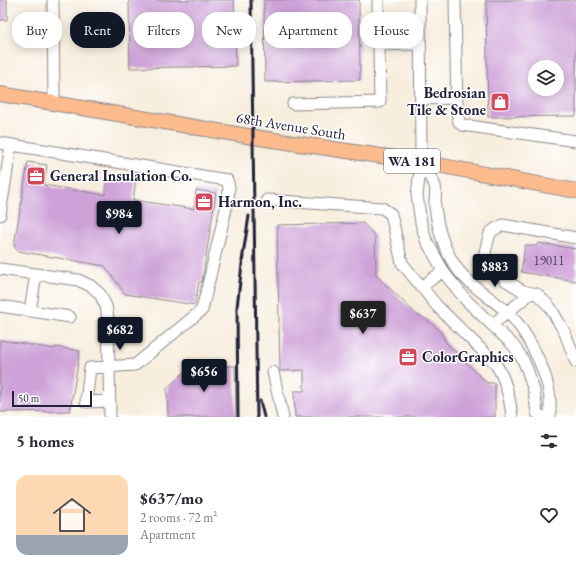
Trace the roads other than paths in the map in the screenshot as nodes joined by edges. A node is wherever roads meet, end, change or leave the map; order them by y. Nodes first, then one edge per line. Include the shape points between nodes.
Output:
1 (53, 0) edge
2 (378, 0) edge
3 (420, 0) edge
4 (456, 0) edge
5 (378, 12) edge
6 (420, 12) edge
7 (379, 48) edge
8 (420, 48) edge
9 (0, 94) edge
10 (457, 98) junction
11 (421, 99) junction
12 (54, 102) junction
13 (292, 104) dead end
14 (576, 140) edge
15 (6, 144) edge
16 (421, 162) junction
17 (576, 191) edge
18 (267, 200) dead end
19 (0, 215) edge
20 (576, 238) edge
21 (0, 269) edge
22 (443, 271) junction
23 (36, 274) junction
24 (421, 287) junction
25 (531, 293) junction
26 (0, 306) edge
27 (30, 311) junction
28 (507, 312) junction
29 (70, 317) dead end
30 (492, 324) junction
31 (576, 362) edge
32 (109, 367) junction
33 (273, 372) dead end
34 (110, 401) junction
35 (110, 417) edge
36 (283, 417) edge
37 (512, 417) edge
38 (542, 417) edge
39 (550, 417) edge

1 - 12 street
2 - 5 street
3 - 6 street
4 - 10 street
7 - 13 street via 380,102
8 - 11 street
9 - 12 main road, 68th Avenue South / WA 181
10 - 11 street
10 - 14 street via 459,122 462,125
11 - 16 street
12 - 16 main road, 68th Avenue South / WA 181 via 253,138
15 - 19 street
15 - 32 street via 227,180 228,200 202,310 135,365
16 - 17 main road, 68th Avenue South / WA 181
16 - 22 street via 417,195 420,223
16 - 28 street via 435,188 434,201 440,232 451,260 474,286
18 - 24 street via 387,210 391,214 402,264
20 - 25 street via 503,225 490,233 486,243 486,258 505,280
21 - 23 street
22 - 24 street
22 - 30 street via 466,300
23 - 27 street
23 - 32 street via 78,280 100,294 106,306 108,319
24 - 37 street via 496,363 506,386
25 - 28 street
25 - 31 street via 536,294 550,307 565,333
26 - 27 street
27 - 29 street
28 - 30 street
28 - 39 street via 522,329 539,361 548,386
30 - 38 street via 513,345 528,369 537,413
32 - 34 street
32 - 34 street via 90,368 86,402
33 - 36 street
34 - 35 street

